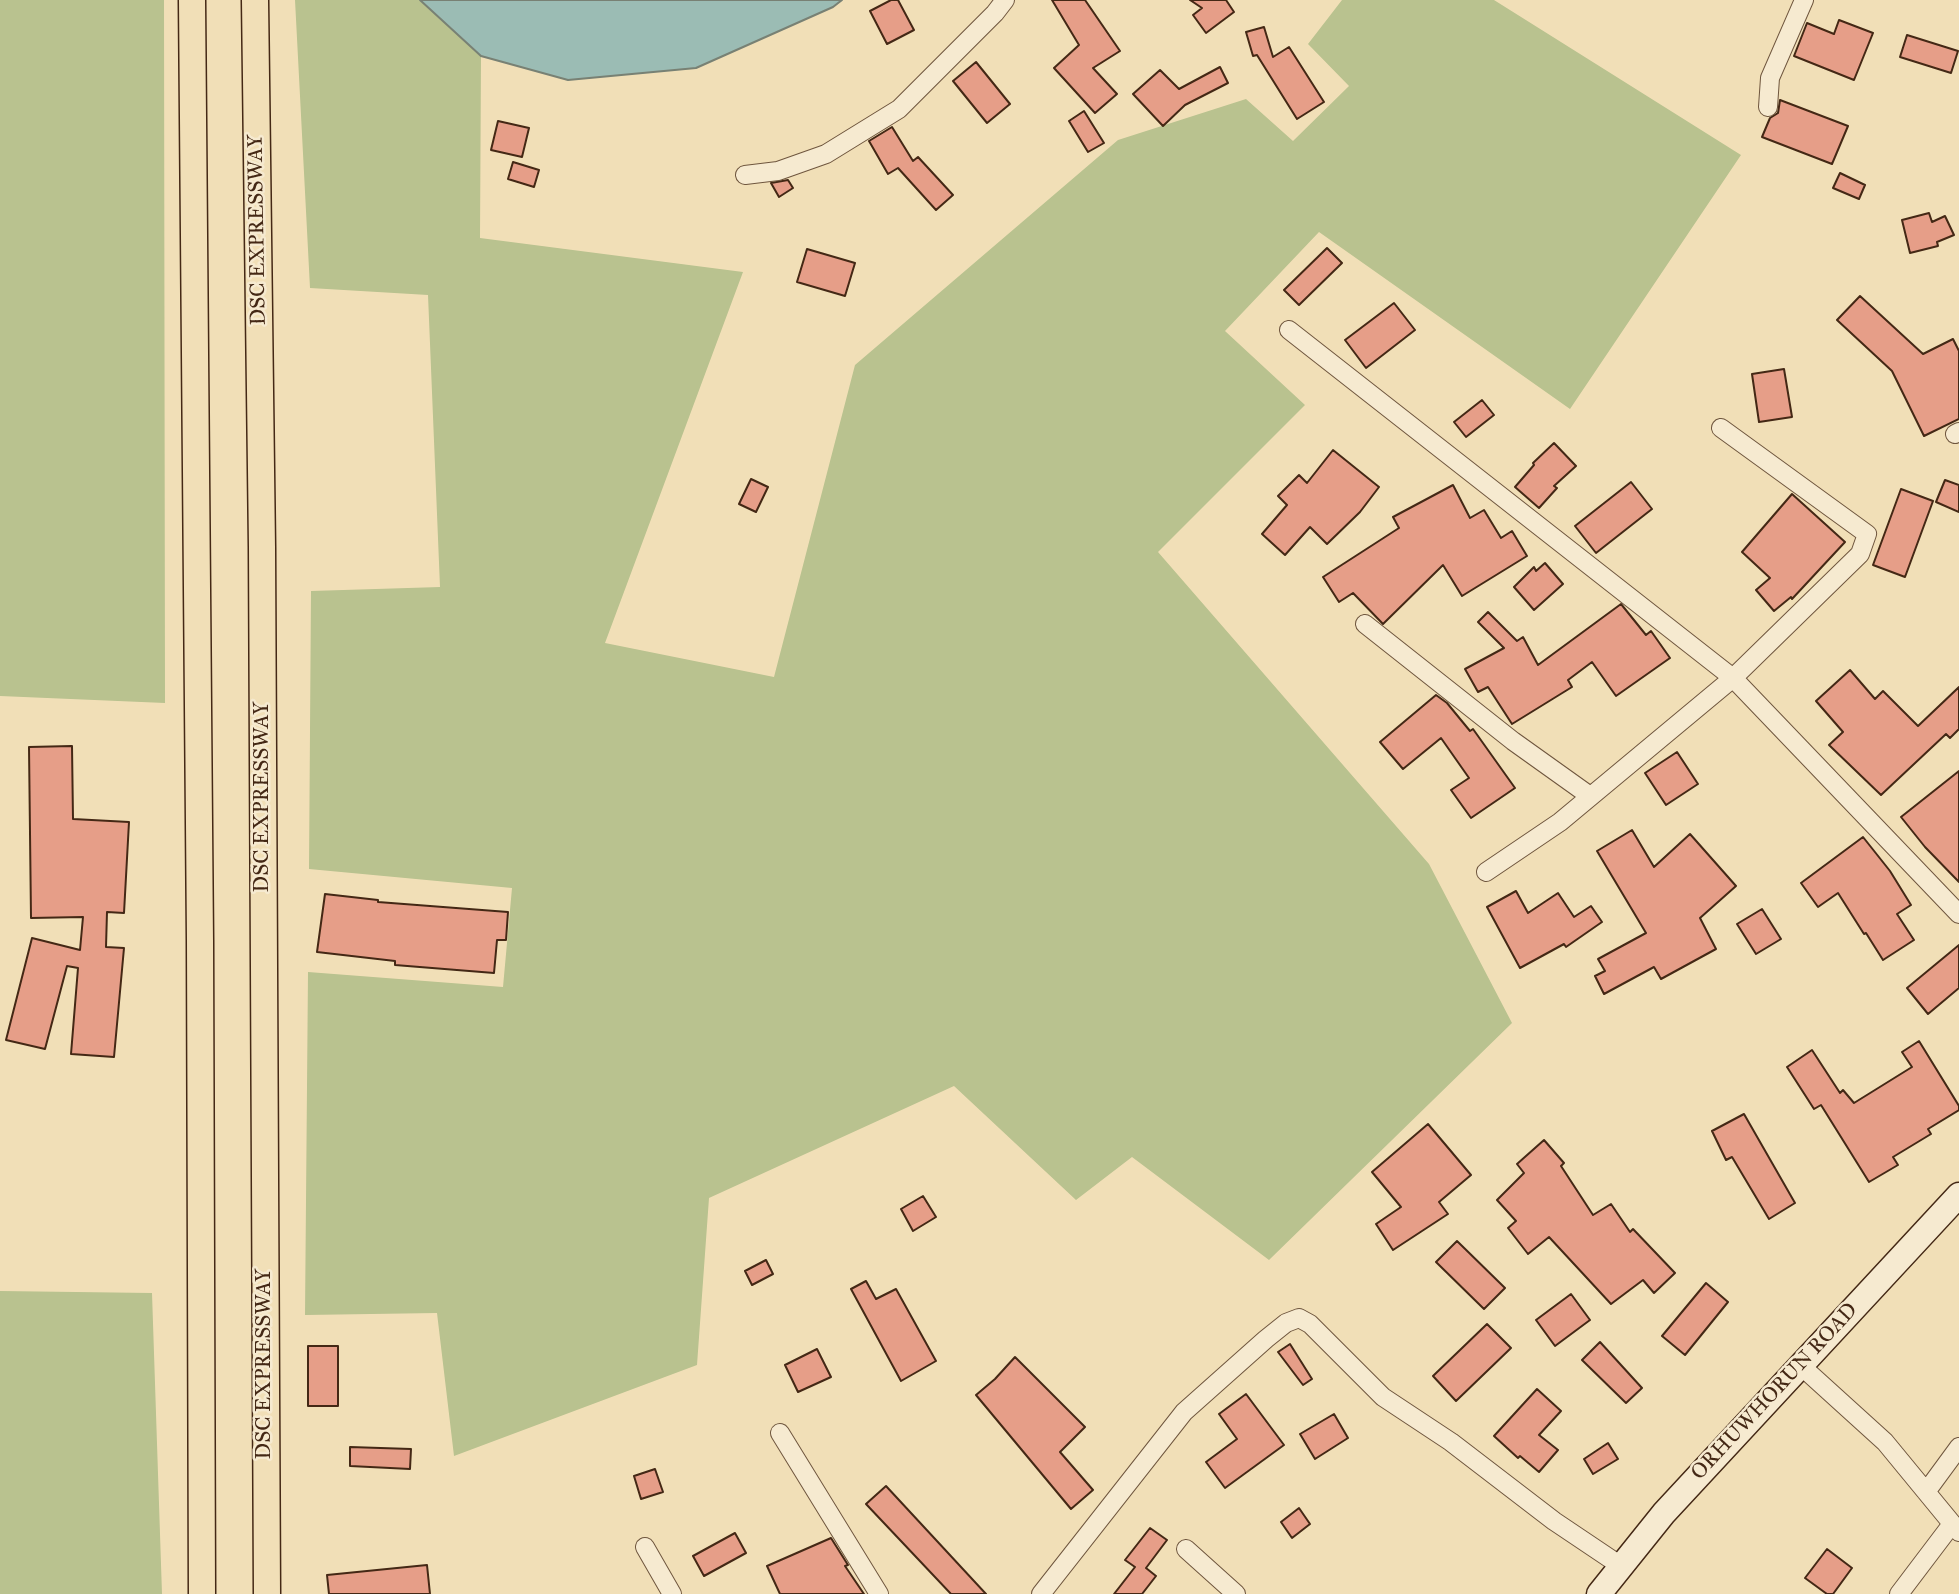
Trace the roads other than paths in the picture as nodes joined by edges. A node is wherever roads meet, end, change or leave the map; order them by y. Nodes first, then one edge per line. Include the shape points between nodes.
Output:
1 (192, 0) edge
2 (256, 0) edge
3 (1005, 0) edge
4 (1804, 0) edge
5 (1768, 107) dead end
6 (745, 175) dead end
7 (1289, 330) dead end
8 (1721, 428) dead end
9 (1365, 624) dead end
10 (1733, 678) junction
11 (1590, 796) junction
12 (1486, 872) dead end
13 (1959, 914) edge
14 (1959, 1195) edge
15 (1799, 1364) junction
16 (780, 1433) dead end
17 (1959, 1447) edge
18 (1926, 1492) junction
19 (1956, 1528) edge
20 (645, 1547) dead end
21 (1186, 1549) dead end
22 (1621, 1566) junction
23 (202, 1594) edge
24 (267, 1594) edge
25 (672, 1594) edge
26 (879, 1594) edge
27 (1041, 1594) edge
28 (1236, 1594) edge
29 (1599, 1594) edge
30 (1899, 1594) edge

1 - 23 main road
2 - 24 main road, DSC EXPRESSWAY
3 - 6 street via 899,109 826,153 778,171
4 - 5 street via 1770,78
7 - 10 street
8 - 10 street via 1867,534 1860,554
9 - 11 street
10 - 11 street
10 - 13 street
11 - 12 street
14 - 15 street, ORHUWHORUN ROAD
15 - 18 street via 1885,1442
15 - 22 street, ORHUWHORUN ROAD
16 - 26 street
17 - 18 street
18 - 19 street
19 - 30 street
20 - 25 street
21 - 28 street
22 - 27 street via 1382,1397 1299,1318 1266,1339 1184,1412
22 - 29 street, ORHUWHORUN ROAD

